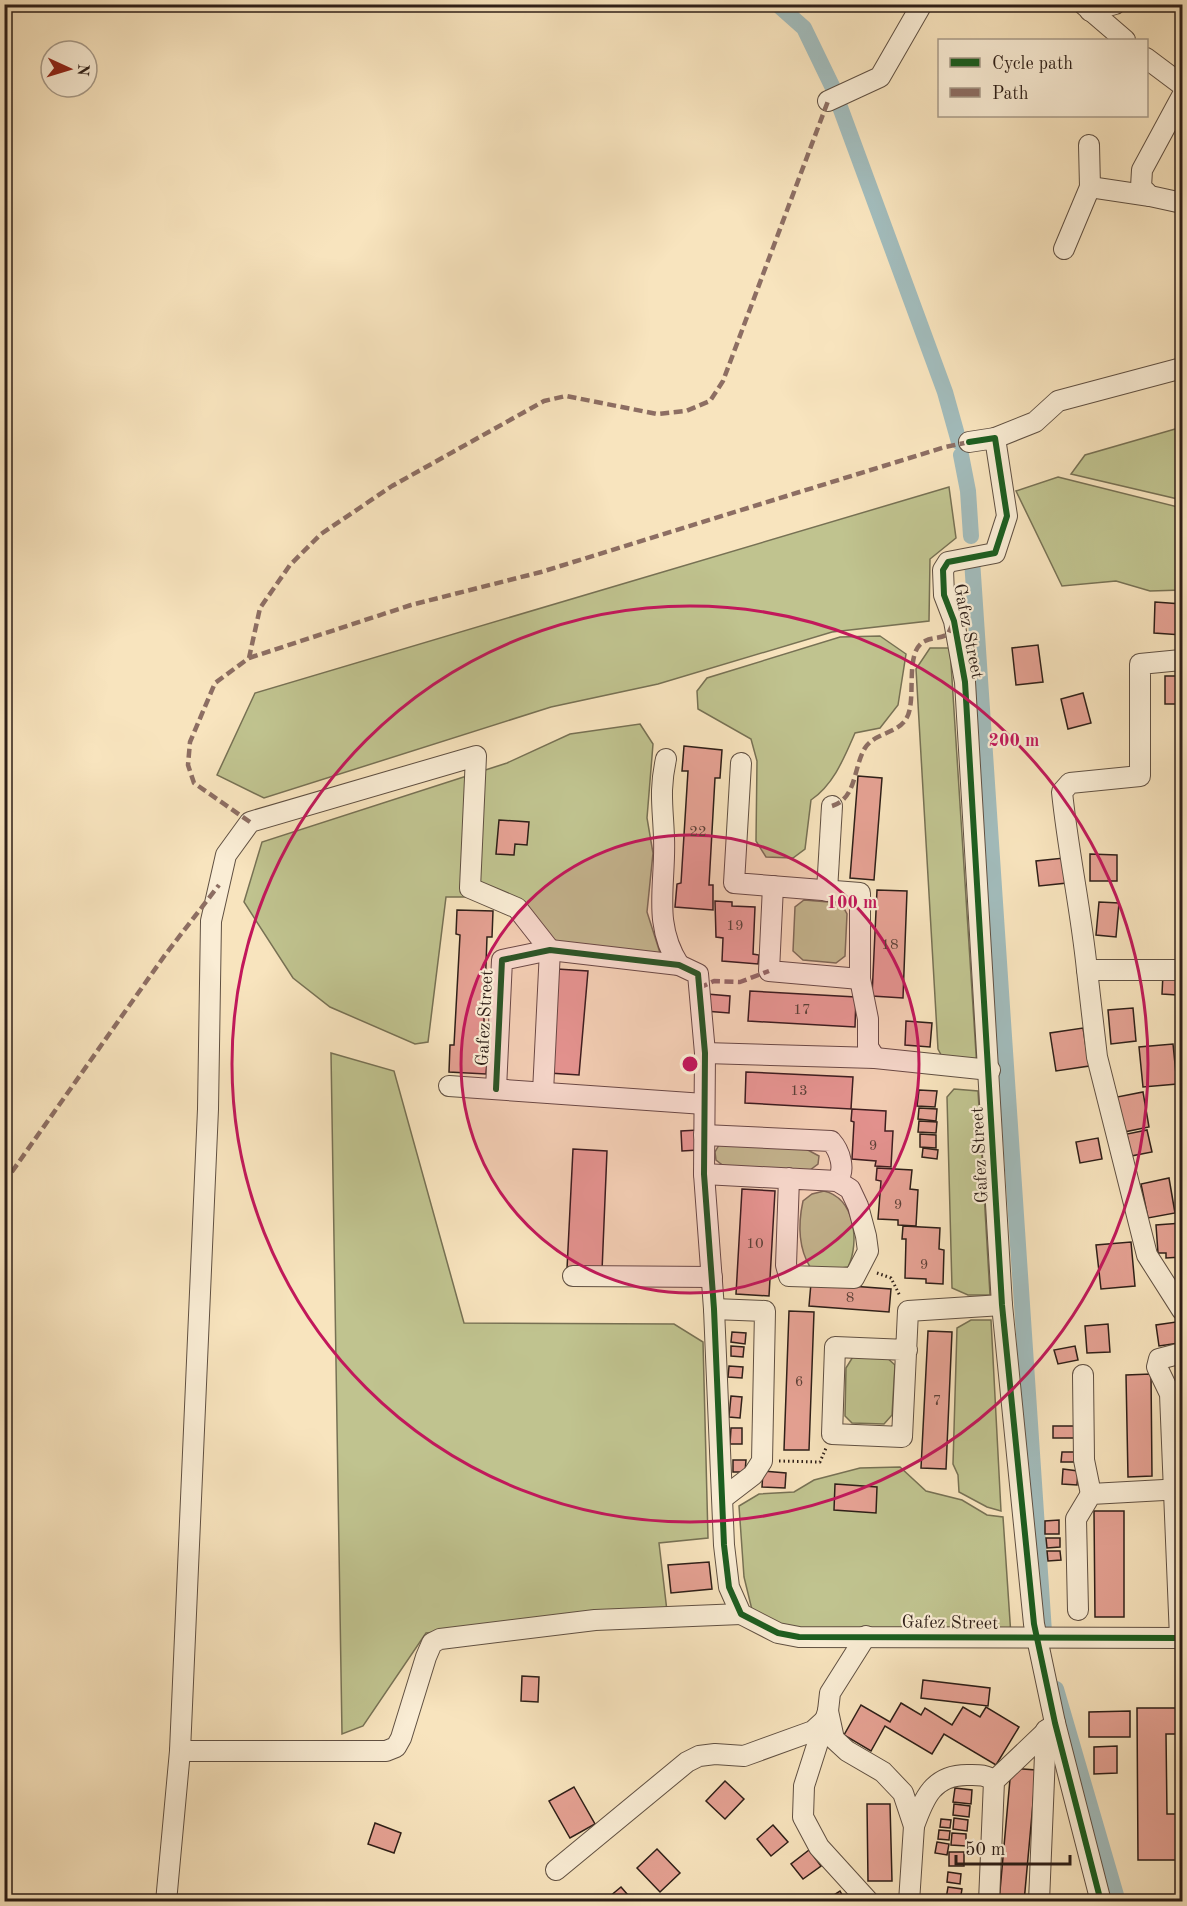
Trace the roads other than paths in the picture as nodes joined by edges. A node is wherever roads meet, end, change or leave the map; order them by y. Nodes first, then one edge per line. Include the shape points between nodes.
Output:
1 (922, 4) edge
2 (1115, 4) edge
3 (1087, 8) edge
4 (1124, 39) edge
5 (1148, 60) edge
6 (1182, 85) edge
7 (1182, 96) edge
8 (828, 101) dead end
9 (1089, 144) dead end
10 (1090, 187) junction
11 (1150, 196) junction
12 (1182, 203) edge
13 (1064, 249) dead end
14 (1182, 368) edge
15 (995, 438) junction
16 (969, 442) dead end
17 (1181, 660) edge
18 (666, 759) dead end
19 (741, 763) dead end
20 (832, 806) dead end
21 (773, 886) junction
22 (827, 891) junction
23 (550, 950) junction
24 (679, 965) junction
25 (1087, 970) junction
26 (1182, 970) edge
27 (860, 979) junction
28 (705, 1053) junction
29 (875, 1058) junction
30 (990, 1070) junction
31 (448, 1086) dead end
32 (496, 1089) junction
33 (543, 1092) junction
34 (704, 1104) junction
35 (704, 1135) junction
36 (705, 1173) junction
37 (789, 1178) junction
38 (837, 1181) junction
39 (573, 1276) dead end
40 (712, 1277) junction
41 (1002, 1305) junction
42 (714, 1309) junction
43 (1182, 1310) edge
44 (907, 1350) junction
45 (1182, 1353) edge
46 (1083, 1375) dead end
47 (1178, 1489) edge
48 (1090, 1494) junction
49 (723, 1498) junction
50 (1078, 1610) dead end
51 (741, 1614) junction
52 (866, 1636) junction
53 (1181, 1638) edge
54 (1038, 1639) junction
55 (826, 1716) junction
56 (1051, 1726) junction
57 (180, 1751) junction
58 (994, 1781) junction
59 (914, 1826) junction
60 (556, 1870) dead end
61 (166, 1902) edge
62 (869, 1902) edge
63 (909, 1902) edge
64 (989, 1902) edge
65 (1040, 1902) edge
66 (1101, 1902) edge

1 - 8 street via 880,76
2 - 3 street
3 - 4 street
5 - 6 street
7 - 11 street via 1142,170 1141,187
9 - 10 street
10 - 11 street
10 - 13 street
11 - 12 street
14 - 15 street via 1058,401 1035,422
15 - 16 street
15 - 30 street, Gafez Street via 1007,516 995,552 948,562 943,570 944,595 954,621 965,682
17 - 25 street via 1140,664 1140,776 1070,783 1062,792
18 - 24 street via 660,788 664,840 662,912 667,947
19 - 21 street via 734,883
20 - 22 street
21 - 22 street
21 - 27 street via 769,971
22 - 27 street via 860,893
23 - 24 street, Gafez Street
23 - 32 street, Gafez Street via 502,960
23 - 33 street
23 - 57 street via 518,908 470,888 476,756 250,822 226,855 211,921 208,1121
24 - 28 street via 698,974
25 - 26 street
25 - 43 street via 1097,1057 1147,1255
27 - 29 street via 868,1019 868,1047
28 - 29 street
28 - 34 street
29 - 30 street
30 - 41 street, Gafez Street
31 - 32 street
32 - 33 street
33 - 34 street
34 - 35 street
35 - 36 street
35 - 38 street via 831,1141 841,1165 842,1175
36 - 37 street
36 - 40 street
37 - 38 street
37 - 38 street via 789,1276 854,1278 868,1251 858,1206 850,1189
39 - 40 street
40 - 42 street
41 - 44 street via 908,1311
41 - 54 street, Gafez Street
42 - 49 street
42 - 49 street via 765,1311 762,1461 753,1475
44 - 44 street via 902,1437 832,1434 835,1347
45 - 47 street via 1159,1359 1157,1367 1170,1394
46 - 48 street via 1084,1460
47 - 48 street
47 - 53 street
48 - 50 street via 1076,1519
49 - 51 street via 729,1587
51 - 52 street, Gafez Street via 778,1633 799,1637
51 - 57 street via 595,1620 440,1639 432,1643 426,1657 401,1738 396,1747 386,1751
52 - 54 street, Gafez Street
52 - 55 street via 830,1693
53 - 54 street
54 - 56 street
55 - 59 street via 834,1739 883,1772 903,1793
55 - 60 street via 807,1734 744,1756 715,1754 687,1762
55 - 62 street via 804,1786 803,1817 819,1846
56 - 58 street
56 - 65 street
56 - 66 street
57 - 61 street
58 - 59 street via 988,1776 951,1775 935,1786 922,1803
58 - 64 street
59 - 63 street

